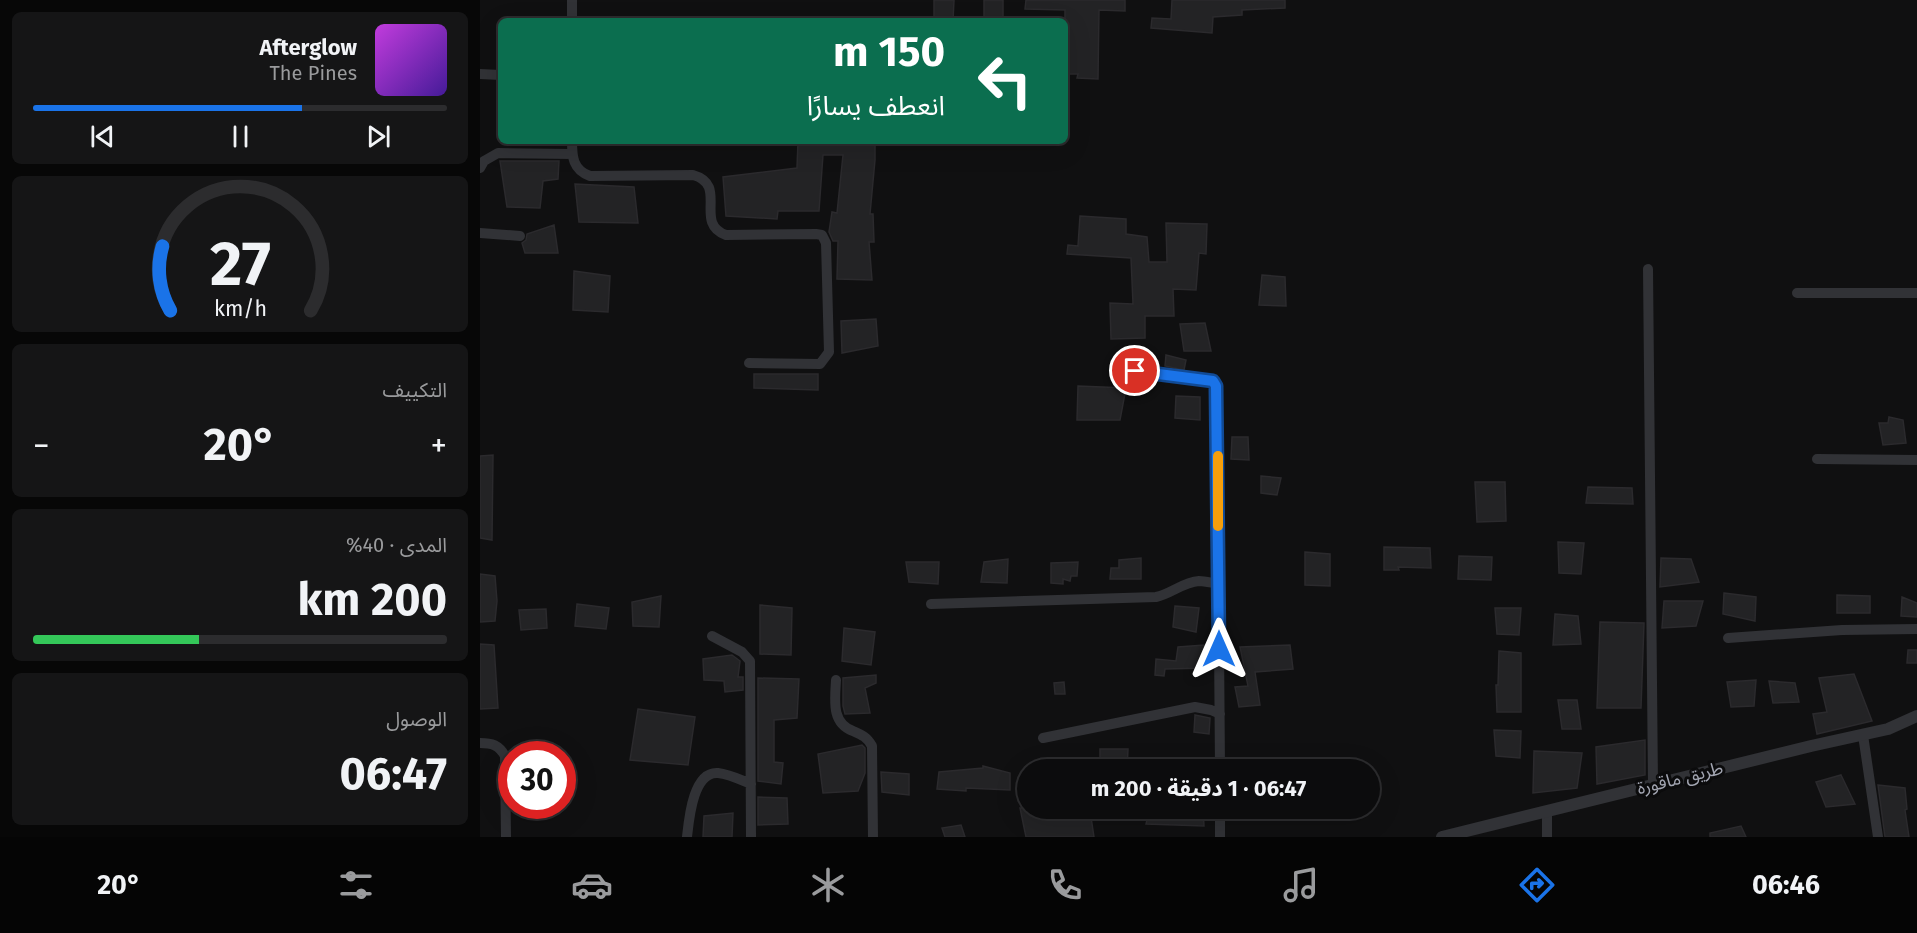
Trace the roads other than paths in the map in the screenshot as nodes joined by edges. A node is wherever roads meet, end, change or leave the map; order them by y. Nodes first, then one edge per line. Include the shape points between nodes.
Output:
1 (573, 0) edge
2 (572, 18) edge
3 (480, 74) edge
4 (498, 75) edge
5 (572, 144) edge
6 (572, 154) junction
7 (480, 168) edge
8 (480, 232) edge
9 (520, 236) dead end
10 (1648, 269) dead end
11 (1797, 293) dead end
12 (1917, 293) edge
13 (749, 363) dead end
14 (1135, 371) dead end
15 (1817, 459) dead end
16 (1917, 460) edge
17 (1219, 584) junction
18 (931, 604) dead end
19 (1917, 629) edge
20 (712, 636) dead end
21 (1728, 638) dead end
22 (836, 680) dead end
23 (1220, 714) junction
24 (1917, 716) edge
25 (1863, 735) junction
26 (1044, 738) dead end
27 (480, 743) edge
28 (1220, 759) edge
29 (751, 784) junction
30 (1653, 785) junction
31 (1547, 811) junction
32 (1220, 819) edge
33 (506, 837) edge
34 (687, 837) edge
35 (751, 837) edge
36 (873, 837) edge
37 (1220, 837) edge
38 (1442, 837) edge
39 (1547, 837) edge
40 (1878, 837) edge

1 - 2 street
3 - 4 street
5 - 6 street
6 - 7 street via 498,153 483,161
6 - 13 street via 576,167 590,176 703,177 710,185 711,224 726,235 822,235 826,243 826,359 808,365
8 - 9 street
10 - 30 street
11 - 12 street
14 - 17 street via 1213,381 1216,386
15 - 16 street
17 - 18 street via 1193,582 1156,597
17 - 23 street
19 - 21 street
20 - 29 street via 742,652 750,661
22 - 36 street via 835,712 841,724 864,735 872,746
23 - 26 street via 1195,706
23 - 28 street
24 - 25 street, طريق ماقورة
25 - 30 street, طريق ماقورة
25 - 40 street
27 - 33 street via 501,748 505,756
29 - 34 street via 722,774 707,776 697,786
29 - 35 street
30 - 31 street, طريق ماقورة
31 - 38 street, طريق ماقورة
31 - 39 street
32 - 37 street

